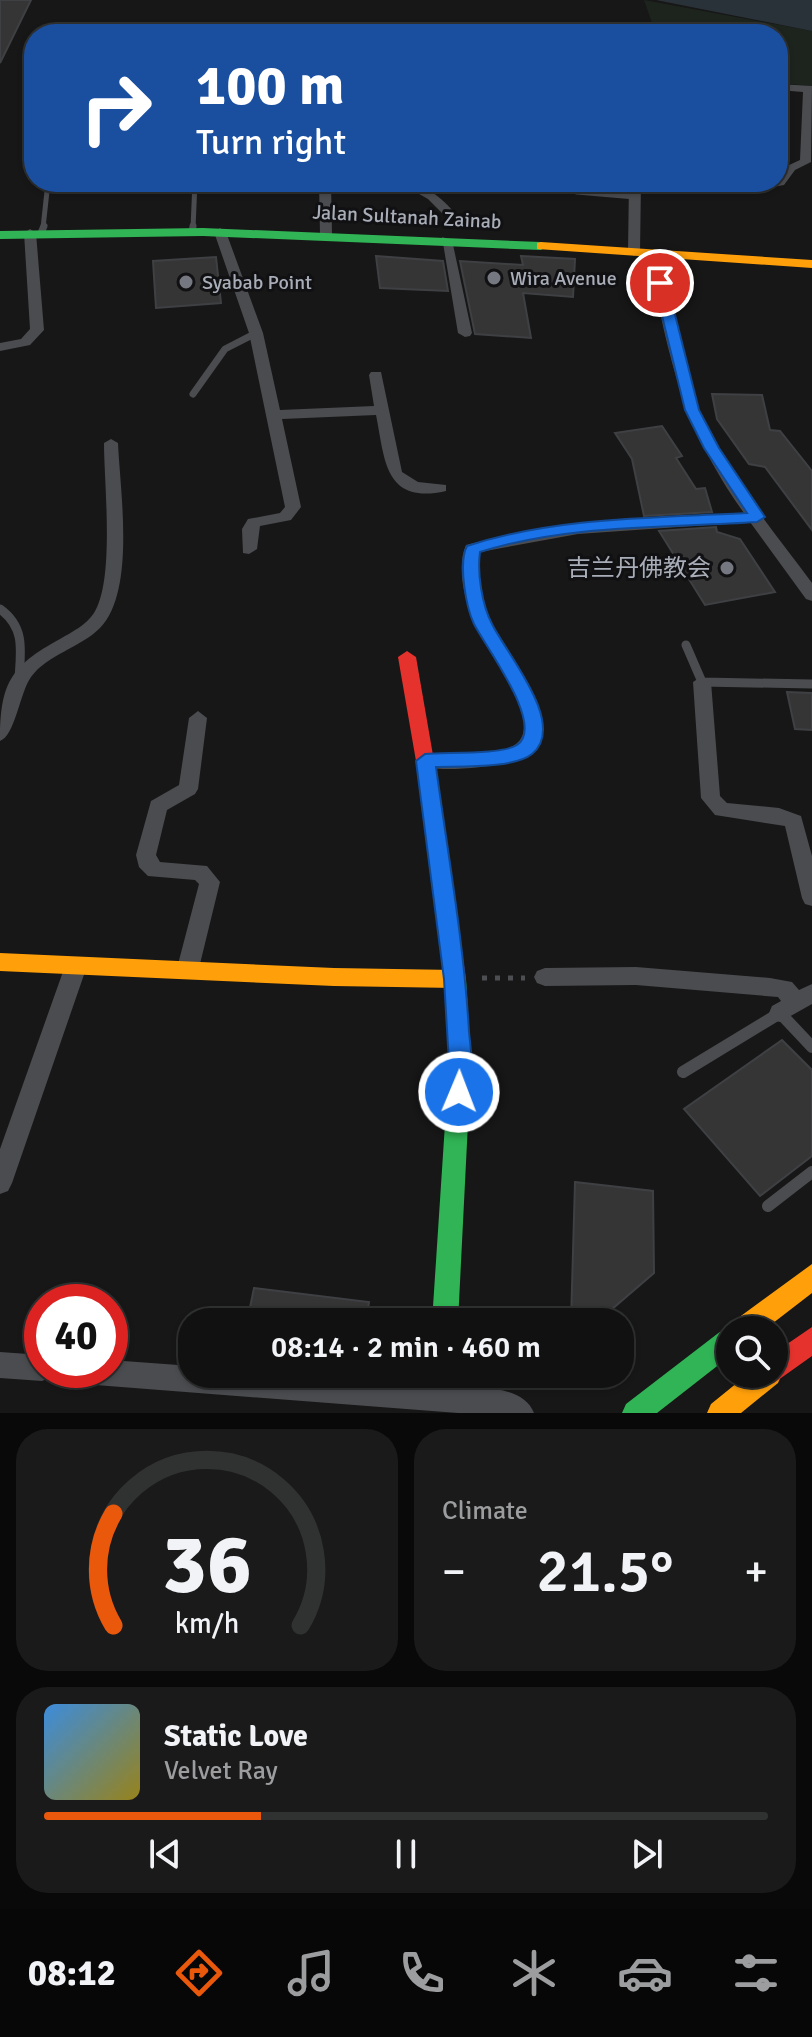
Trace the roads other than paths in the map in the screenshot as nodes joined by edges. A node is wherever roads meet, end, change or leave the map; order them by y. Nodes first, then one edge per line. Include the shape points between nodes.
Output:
1 (788, 88) edge
2 (810, 89) edge
3 (788, 172) edge
4 (47, 192) edge
5 (195, 192) edge
6 (325, 192) edge
7 (423, 192) edge
8 (635, 192) edge
9 (447, 211) dead end
10 (192, 232) junction
11 (220, 232) junction
12 (36, 233) junction
13 (326, 234) junction
14 (0, 235) edge
15 (446, 240) junction
16 (634, 252) junction
17 (654, 254) junction
18 (812, 264) edge
19 (256, 333) junction
20 (465, 333) dead end
21 (0, 347) edge
22 (376, 375) dead end
23 (193, 394) dead end
24 (382, 410) junction
25 (275, 415) junction
26 (111, 443) dead end
27 (441, 488) dead end
28 (757, 517) junction
29 (249, 549) dead end
30 (812, 595) edge
31 (0, 609) edge
32 (686, 645) dead end
33 (407, 657) dead end
34 (702, 682) junction
35 (812, 684) edge
36 (11, 687) edge
37 (198, 718) dead end
38 (0, 734) edge
39 (425, 761) junction
40 (812, 898) edge
41 (0, 962) edge
42 (76, 966) junction
43 (188, 968) junction
44 (545, 977) road end
45 (455, 979) junction
46 (796, 1003) edge
47 (812, 1047) edge
48 (683, 1072) dead end
49 (812, 1172) edge
50 (0, 1183) edge
51 (768, 1206) dead end
52 (812, 1277) edge
53 (446, 1308) edge
54 (761, 1316) edge
55 (812, 1340) edge
56 (716, 1351) edge
57 (788, 1359) edge
58 (0, 1365) edge
59 (24, 1367) edge
60 (128, 1373) edge
61 (178, 1375) edge
62 (447, 1388) edge
63 (751, 1388) edge
64 (521, 1413) edge
65 (635, 1413) edge
66 (720, 1413) edge

1 - 2 street
2 - 3 street via 808,153 805,162
4 - 12 lane via 46,221
5 - 10 lane
6 - 13 street
7 - 9 street
8 - 16 street
10 - 11 main road, Jalan Sultanah Zainab
10 - 12 main road, Jalan Sultanah Zainab
11 - 13 main road, Jalan Sultanah Zainab
11 - 19 street
12 - 14 main road, Jalan Sultanah Zainab
12 - 21 street via 37,330 25,342
13 - 15 main road, Jalan Sultanah Zainab
15 - 16 main road, Jalan Sultanah Zainab
15 - 20 street
16 - 17 main road, Jalan Sultanah Zainab
17 - 18 main road, Jalan Sultanah Zainab
17 - 28 street via 692,410
19 - 23 lane via 225,349
19 - 25 street
22 - 24 street
24 - 25 street
24 - 27 street via 400,480 420,488
25 - 29 street via 293,511 254,522
26 - 36 street via 112,572 105,612
28 - 30 street
28 - 39 street via 592,527 472,549 470,567 481,621 522,690 534,717 534,736 525,749 505,756
31 - 36 lane via 13,616 22,634
32 - 34 lane
33 - 39 main road
34 - 35 lane
34 - 40 street via 711,798 722,810 794,821
36 - 38 street
37 - 43 street via 188,789 158,806 146,855 155,870 200,872 210,882
39 - 45 main road
41 - 42 main road
42 - 43 main road
42 - 50 street
43 - 45 main road
44 - 46 street via 636,976 770,987 784,989
45 - 53 main road via 460,1063
46 - 47 lane
46 - 48 lane
49 - 51 lane
52 - 54 main road
55 - 57 main road
56 - 65 main road
58 - 59 street
60 - 61 street
62 - 64 street
63 - 66 main road

